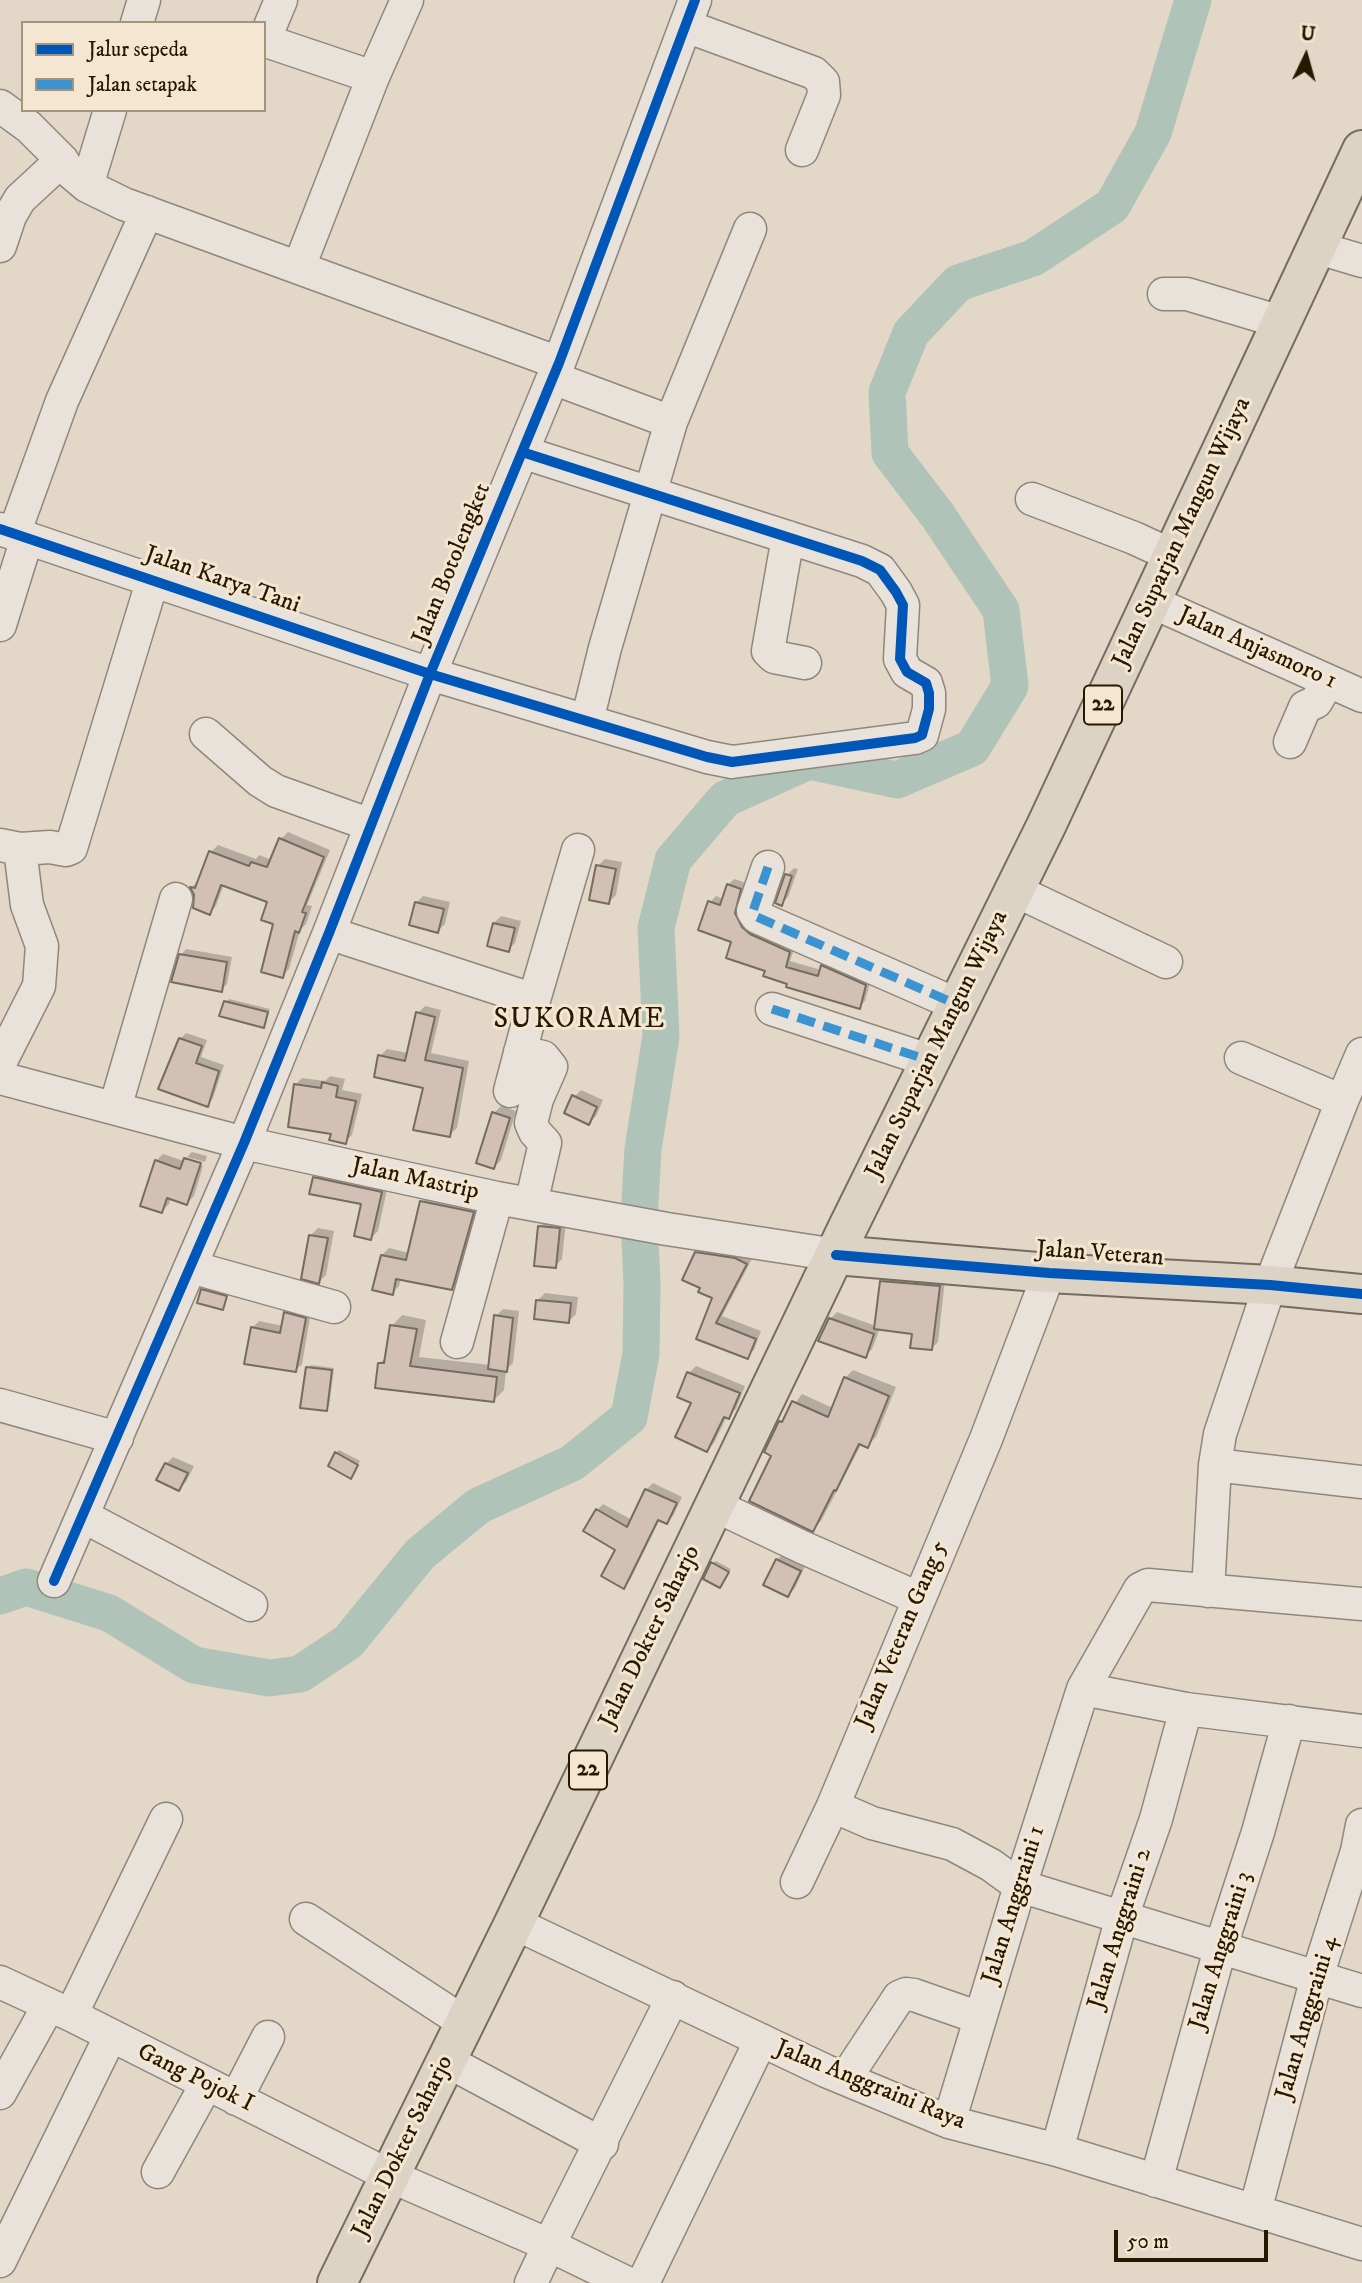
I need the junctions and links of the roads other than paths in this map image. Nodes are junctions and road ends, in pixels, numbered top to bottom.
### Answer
1 (144, 0) edge
2 (281, 0) edge
3 (407, 0) edge
4 (690, 13) edge
5 (138, 21) edge
6 (373, 77) junction
7 (0, 106) edge
8 (109, 112) edge
9 (802, 150) dead end
10 (1362, 150) edge
11 (62, 160) junction
12 (87, 186) junction
13 (147, 212) junction
14 (750, 229) dead end
15 (0, 246) edge
16 (1315, 247) junction
17 (1362, 261) edge
18 (299, 267) junction
19 (1164, 294) dead end
20 (1281, 322) junction
21 (556, 370) junction
22 (671, 422) junction
23 (522, 452) junction
24 (649, 492) junction
25 (1032, 499) dead end
26 (14, 533) edge
27 (788, 537) junction
28 (1173, 556) junction
29 (153, 579) junction
30 (1152, 602) junction
31 (0, 625) edge
32 (805, 663) dead end
33 (430, 674) junction
34 (1328, 681) junction
35 (1362, 696) edge
36 (587, 721) junction
37 (206, 734) dead end
38 (1290, 742) dead end
39 (372, 825) junction
40 (10, 847) edge
41 (578, 850) dead end
42 (768, 867) dead end
43 (1014, 890) junction
44 (176, 899) dead end
45 (329, 933) junction
46 (1166, 962) dead end
47 (534, 1000) junction
48 (958, 1005) junction
49 (772, 1009) dead end
50 (520, 1052) junction
51 (1362, 1054) edge
52 (1241, 1058) dead end
53 (931, 1061) junction
54 (0, 1063) edge
55 (0, 1078) edge
56 (510, 1091) dead end
57 (1342, 1101) junction
58 (115, 1108) junction
59 (244, 1143) junction
60 (496, 1198) junction
61 (531, 1204) junction
62 (836, 1255) junction
63 (191, 1267) junction
64 (1049, 1273) junction
65 (1270, 1285) junction
66 (1359, 1286) edge
67 (334, 1307) dead end
68 (457, 1342) dead end
69 (0, 1405) edge
70 (117, 1438) junction
71 (1215, 1465) junction
72 (1362, 1482) edge
73 (714, 1505) junction
74 (83, 1516) junction
75 (54, 1581) dead end
76 (1208, 1591) junction
77 (918, 1598) junction
78 (1362, 1604) edge
79 (251, 1605) dead end
80 (1083, 1689) junction
81 (1186, 1709) junction
82 (1289, 1721) junction
83 (1362, 1731) edge
84 (833, 1806) junction
85 (166, 1819) dead end
86 (1362, 1825) edge
87 (796, 1882) dead end
88 (1020, 1886) junction
89 (1122, 1917) junction
90 (306, 1919) dead end
91 (514, 1923) junction
92 (1220, 1949) junction
93 (1317, 1977) junction
94 (0, 1982) edge
95 (1362, 1991) edge
96 (673, 1997) junction
97 (60, 2010) junction
98 (980, 2018) junction
99 (465, 2023) junction
100 (110, 2036) junction
101 (268, 2037) dead end
102 (761, 2040) junction
103 (447, 2061) junction
104 (845, 2079) junction
105 (206, 2085) junction
106 (0, 2093) edge
107 (236, 2099) junction
108 (950, 2122) junction
109 (602, 2144) junction
110 (1057, 2150) junction
111 (158, 2172) dead end
112 (390, 2176) junction
113 (1156, 2181) junction
114 (1255, 2211) junction
115 (1359, 2233) edge
116 (549, 2245) junction
117 (0, 2261) edge
118 (337, 2283) edge
119 (531, 2283) edge
120 (627, 2283) edge
121 (643, 2283) edge

1 - 5 street
2 - 6 street
3 - 6 street
4 - 9 street
4 - 21 street, Jalan Botolengket
6 - 18 street
7 - 11 street
8 - 12 street
10 - 16 main road, Jalan Suparjan Mangun Wijaya / 22
11 - 12 street
11 - 15 street
12 - 13 street
13 - 18 street
13 - 26 street
14 - 22 street
16 - 17 street
16 - 20 main road, Jalan Suparjan Mangun Wijaya / 22
18 - 21 street
19 - 20 street
20 - 28 main road, Jalan Suparjan Mangun Wijaya / 22
21 - 22 street
21 - 23 street, Jalan Botolengket
22 - 24 street
23 - 24 street
23 - 33 street, Jalan Botolengket
24 - 27 street
24 - 36 street
25 - 28 street
26 - 29 street, Jalan Karya Tani
26 - 31 street
27 - 32 street
27 - 36 street, Jalan Karya Tani
28 - 30 main road, Jalan Suparjan Mangun Wijaya / 22
29 - 33 street, Jalan Karya Tani
29 - 40 street
30 - 34 street, Jalan Anjasmoro 1
30 - 43 main road, Jalan Suparjan Mangun Wijaya / 22
33 - 36 street, Jalan Karya Tani
33 - 39 street, Jalan Botolengket
34 - 35 street, Jalan Anjasmoro 1
34 - 38 street
37 - 39 street
39 - 45 street, Jalan Botolengket
40 - 54 street
41 - 47 street
42 - 48 street
43 - 46 street
43 - 48 main road, Jalan Suparjan Mangun Wijaya / 22
44 - 58 street
45 - 47 street
45 - 59 street, Jalan Botolengket
47 - 50 street
48 - 53 main road, Jalan Suparjan Mangun Wijaya / 22
49 - 53 street
50 - 56 street
50 - 61 street
51 - 57 street
52 - 57 street
53 - 62 main road, Jalan Suparjan Mangun Wijaya / 22
55 - 58 street, Jalan Mastrip
57 - 65 street
58 - 59 street, Jalan Mastrip
59 - 60 street, Jalan Mastrip
59 - 63 street, Jalan Botolengket
60 - 61 street, Jalan Mastrip
60 - 68 street
61 - 62 street, Jalan Mastrip
62 - 64 main road, Jalan Veteran
62 - 73 main road, Jalan Dokter Saharjo / 22
63 - 67 street
63 - 70 street, Jalan Botolengket
64 - 65 main road, Jalan Veteran
64 - 77 street, Jalan Veteran Gang 5
65 - 66 main road, Jalan Veteran
65 - 71 street
69 - 70 street
70 - 74 street, Jalan Botolengket
71 - 72 street
71 - 76 street
73 - 77 street
73 - 91 main road, Jalan Dokter Saharjo / 22
74 - 75 street, Jalan Botolengket
74 - 79 street
76 - 78 street
76 - 80 street, Jalan Anggraini 1
77 - 84 street, Jalan Veteran Gang 5
80 - 81 street
80 - 88 street, Jalan Anggraini 1
81 - 82 street
81 - 89 street, Jalan Anggraini 2
82 - 83 street
82 - 92 street, Jalan Anggraini 3
84 - 87 street, Jalan Veteran Gang 5
84 - 88 street
85 - 97 street
86 - 93 street, Jalan Anggraini 4
88 - 89 street
88 - 98 street, Jalan Anggraini 1
89 - 92 street
89 - 110 street, Jalan Anggraini 2
90 - 99 street
91 - 96 street, Jalan Anggraini Raya
91 - 99 main road, Jalan Dokter Saharjo / 22
92 - 93 street
92 - 113 street, Jalan Anggraini 3
93 - 95 street
93 - 114 street, Jalan Anggraini 4
94 - 97 street, Gang Pojok I
96 - 102 street, Jalan Anggraini Raya
96 - 109 street
97 - 100 street, Gang Pojok I
97 - 106 street
98 - 104 street
98 - 108 street, Jalan Anggraini 1
99 - 103 main road, Jalan Dokter Saharjo / 22
100 - 105 street, Gang Pojok I
100 - 117 street
101 - 107 street
102 - 104 street, Jalan Anggraini Raya
102 - 121 street
103 - 109 street
103 - 112 main road, Jalan Dokter Saharjo / 22
104 - 108 street, Jalan Anggraini Raya
105 - 107 street, Gang Pojok I
105 - 111 street
107 - 112 street, Gang Pojok I
108 - 110 street, Jalan Anggraini Raya
109 - 116 street
110 - 113 street, Jalan Anggraini Raya
112 - 116 street, Gang Pojok I
112 - 118 main road, Jalan Dokter Saharjo / 22
113 - 114 street, Jalan Anggraini Raya
114 - 115 street, Jalan Anggraini Raya
116 - 119 street
116 - 120 street, Gang Pojok I

